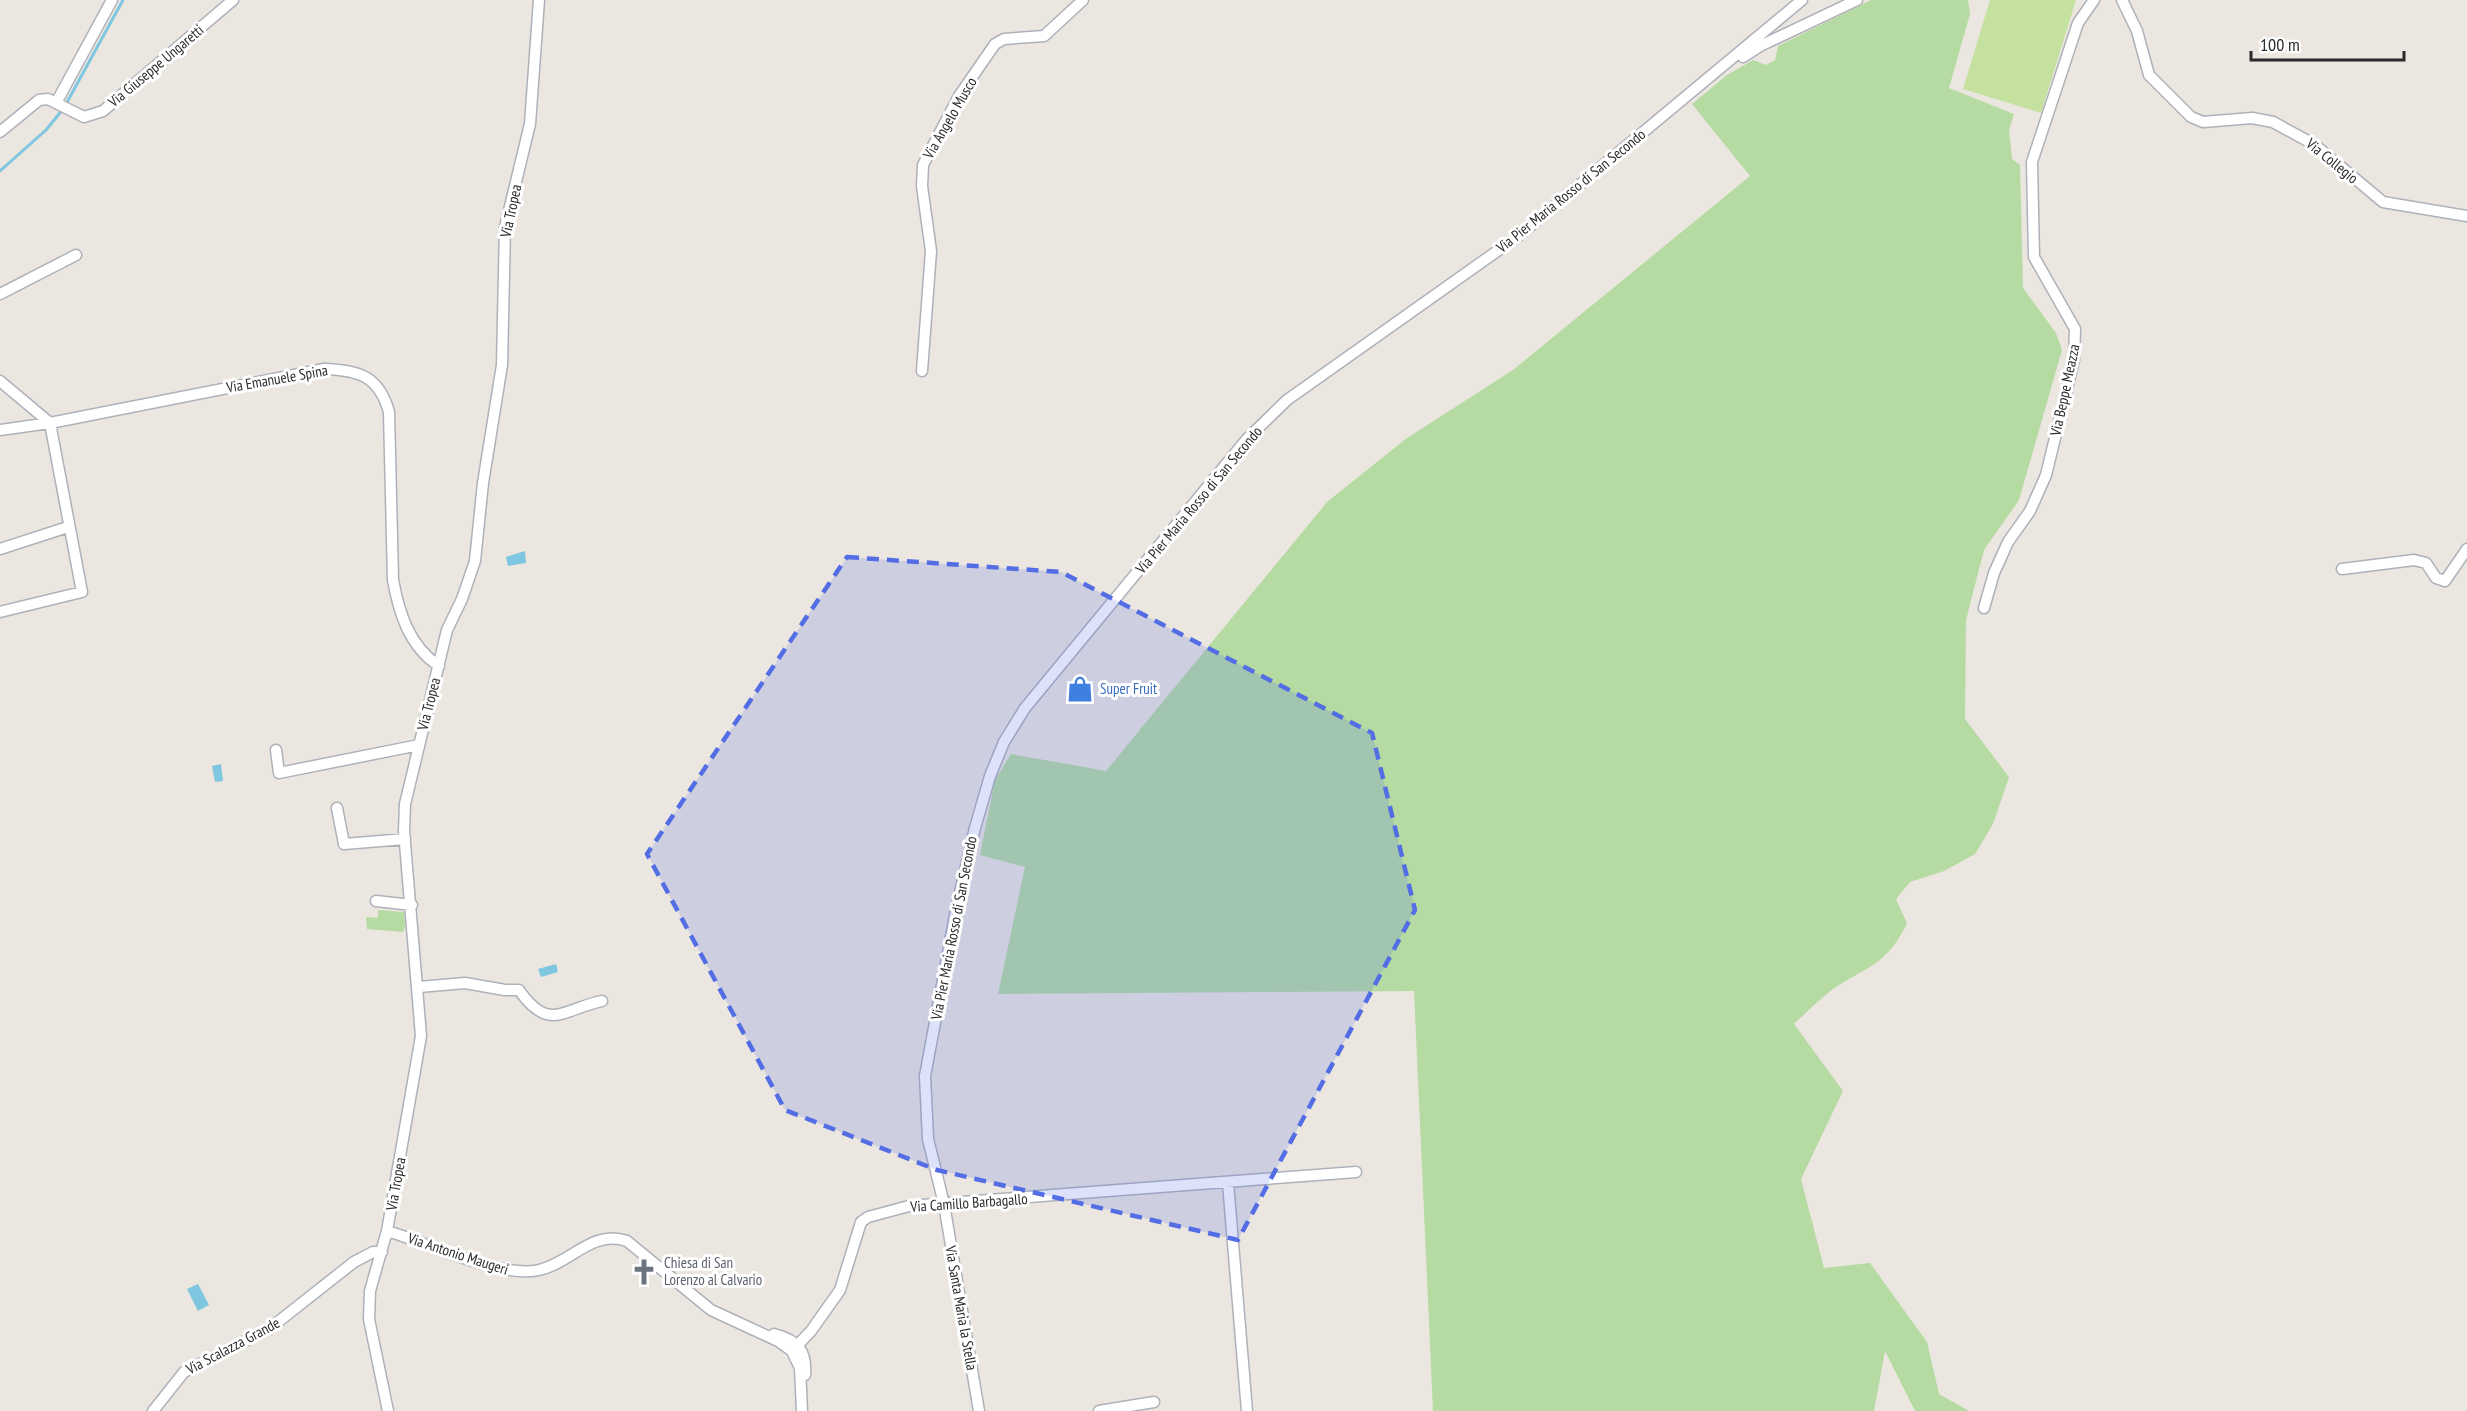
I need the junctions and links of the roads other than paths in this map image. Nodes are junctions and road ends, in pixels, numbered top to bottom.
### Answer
1 (112, 0) edge
2 (233, 0) edge
3 (539, 0) edge
4 (1083, 0) edge
5 (1802, 0) edge
6 (2094, 0) edge
7 (2122, 0) edge
8 (1853, 1) edge
9 (1700, 85) junction
10 (58, 104) junction
11 (0, 132) edge
12 (2467, 216) edge
13 (76, 255) dead end
14 (0, 294) edge
15 (922, 371) dead end
16 (0, 381) edge
17 (50, 423) junction
18 (0, 430) edge
19 (68, 527) junction
20 (0, 549) edge
21 (2467, 549) edge
22 (2342, 569) dead end
23 (1984, 608) dead end
24 (0, 612) edge
25 (439, 666) junction
26 (419, 746) junction
27 (276, 750) dead end
28 (337, 808) dead end
29 (405, 839) junction
30 (376, 901) dead end
31 (412, 905) junction
32 (419, 987) junction
33 (602, 1001) dead end
34 (1356, 1172) dead end
35 (1228, 1183) junction
36 (944, 1204) junction
37 (387, 1231) junction
38 (382, 1251) junction
39 (796, 1348) junction
40 (1154, 1402) dead end
41 (153, 1411) edge
42 (388, 1411) edge
43 (802, 1411) edge
44 (979, 1411) edge
45 (1100, 1411) edge
46 (1247, 1411) edge

1 - 10 street
2 - 10 street, Via Giuseppe Ungaretti
3 - 25 street, Via Tropea
4 - 15 street, Via Angelo Musco
5 - 9 street, Via Pier Maria Rosso di San Secondo
6 - 23 street, Via Beppe Meazza
7 - 12 street, Via Collegio
8 - 9 street
9 - 36 street, Via Pier Maria Rosso di San Secondo
10 - 11 street
13 - 14 street
16 - 17 street
17 - 18 street, Via Emanuele Spina
17 - 19 street
17 - 25 street, Via Emanuele Spina
19 - 20 street
19 - 24 street
21 - 22 street
25 - 26 street, Via Tropea
26 - 27 street
26 - 29 street, Via Tropea
28 - 29 street
29 - 31 street, Via Tropea
30 - 31 street
31 - 32 street, Via Tropea
32 - 33 street
32 - 37 street, Via Tropea
34 - 35 street, Via Camillo Barbagallo
35 - 36 street, Via Camillo Barbagallo
35 - 46 street
36 - 39 street, Via Camillo Barbagallo
36 - 44 street, Via Santa Maria la Stella
37 - 38 street, Via Tropea
37 - 39 street, Via Antonio Maugeri
38 - 41 street, Via Scalazza Grande
38 - 42 street, Via Tropea
39 - 43 street
40 - 45 street

